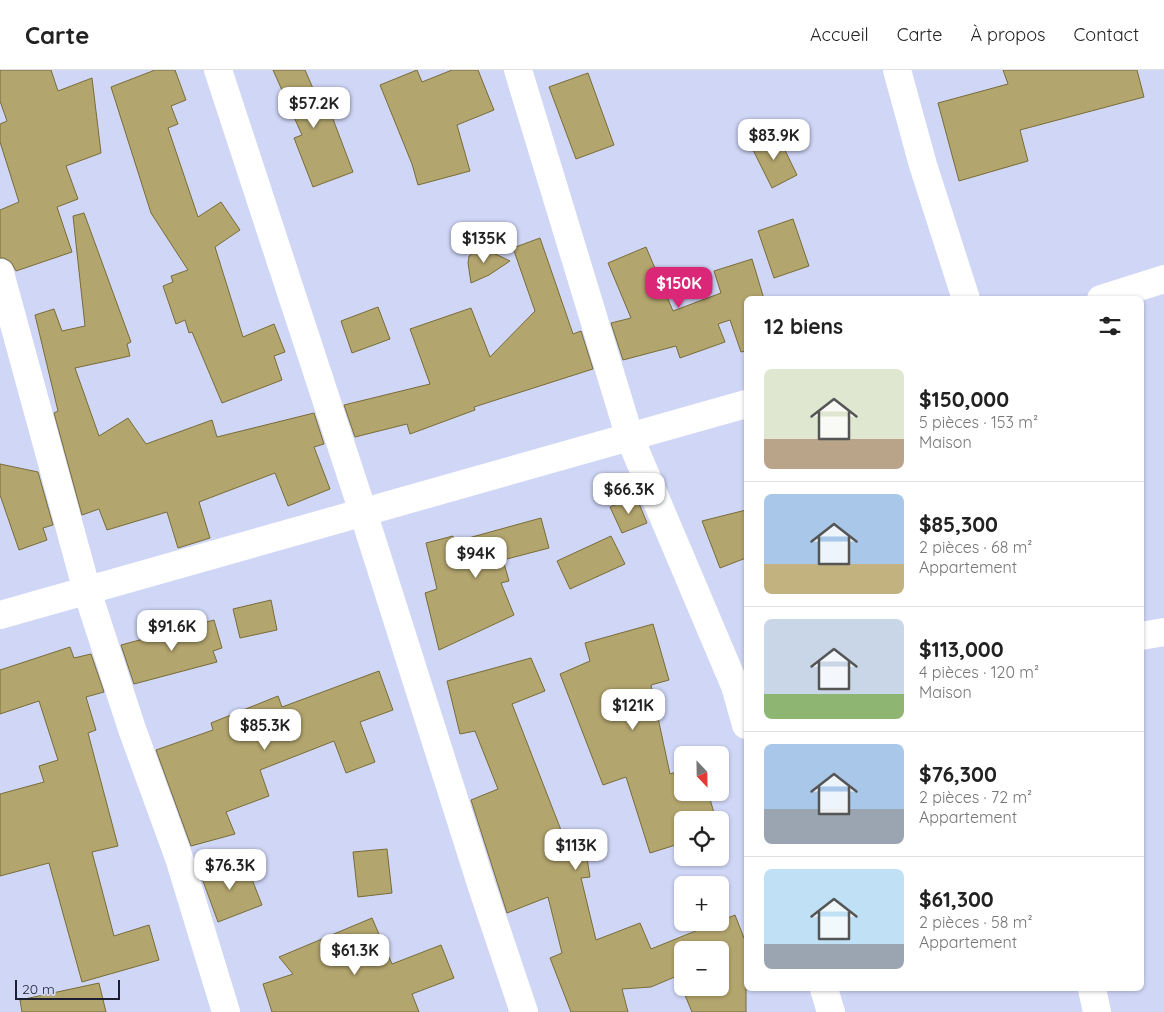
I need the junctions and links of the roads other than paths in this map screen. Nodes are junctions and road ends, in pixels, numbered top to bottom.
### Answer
1 (218, 70) edge
2 (518, 70) edge
3 (897, 70) edge
4 (0, 273) edge
5 (1164, 279) edge
6 (965, 296) edge
7 (1110, 296) edge
8 (744, 405) edge
9 (630, 438) junction
10 (363, 512) junction
11 (87, 591) junction
12 (0, 615) edge
13 (1164, 632) edge
14 (1144, 635) edge
15 (741, 685) edge
16 (744, 708) edge
17 (825, 991) edge
18 (1092, 991) edge
19 (226, 1012) edge
20 (524, 1012) edge
21 (831, 1012) edge
22 (1097, 1012) edge

1 - 10 street
2 - 9 street
3 - 6 street
4 - 11 street
5 - 7 street
8 - 9 street
9 - 10 street
9 - 15 street
10 - 11 street
10 - 20 street
11 - 12 street
11 - 19 street
13 - 14 street
15 - 16 street
17 - 21 street
18 - 22 street

